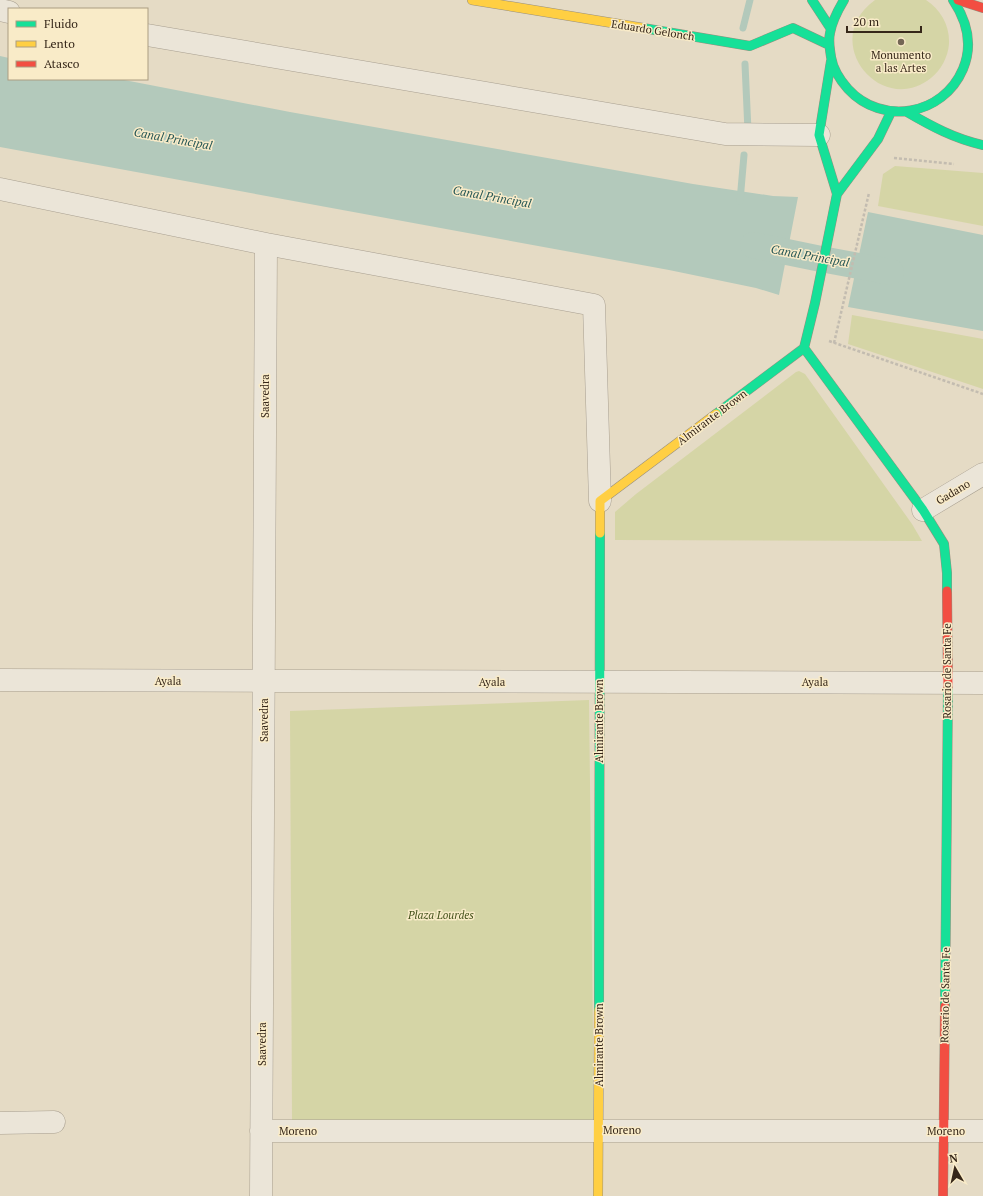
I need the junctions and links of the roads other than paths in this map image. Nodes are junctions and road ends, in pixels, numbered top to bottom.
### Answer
1 (472, 0) edge
2 (812, 0) edge
3 (844, 0) edge
4 (953, 0) edge
5 (958, 0) edge
6 (983, 8) edge
7 (831, 29) junction
8 (148, 35) edge
9 (829, 45) junction
10 (832, 61) junction
11 (891, 112) junction
12 (907, 112) junction
13 (819, 135) junction
14 (983, 145) edge
15 (0, 189) edge
16 (837, 194) junction
17 (266, 244) junction
18 (804, 348) junction
19 (983, 474) edge
20 (600, 501) junction
21 (923, 510) junction
22 (0, 680) edge
23 (264, 681) junction
24 (599, 682) junction
25 (948, 682) junction
26 (983, 683) edge
27 (0, 1122) edge
28 (54, 1122) dead end
29 (599, 1130) junction
30 (261, 1131) junction
31 (943, 1131) junction
32 (983, 1131) edge
33 (261, 1196) edge
34 (598, 1196) edge
35 (943, 1196) edge

1 - 9 street, Eduardo Gelonch
2 - 7 street
3 - 7 street
4 - 12 street
5 - 6 street
7 - 9 street
8 - 13 street
9 - 10 street
10 - 11 street
10 - 13 street
11 - 12 street
11 - 16 street
12 - 14 street
13 - 16 street
15 - 17 street
16 - 18 street
17 - 20 street
17 - 23 street, Saavedra
18 - 20 street, Almirante Brown
18 - 21 street, Rosario de Santa Fe
19 - 21 street, Gadano
20 - 24 street, Almirante Brown
21 - 25 street, Rosario de Santa Fe
22 - 23 street, Ayala
23 - 24 street, Ayala
23 - 30 street, Saavedra
24 - 25 street, Ayala
24 - 29 street, Almirante Brown
25 - 26 street, Ayala
25 - 31 street, Rosario de Santa Fe
27 - 28 street
29 - 30 street, Moreno
29 - 31 street, Moreno
29 - 34 street, Almirante Brown
30 - 33 street, Saavedra
31 - 32 street, Moreno
31 - 35 street, Rosario de Santa Fe

